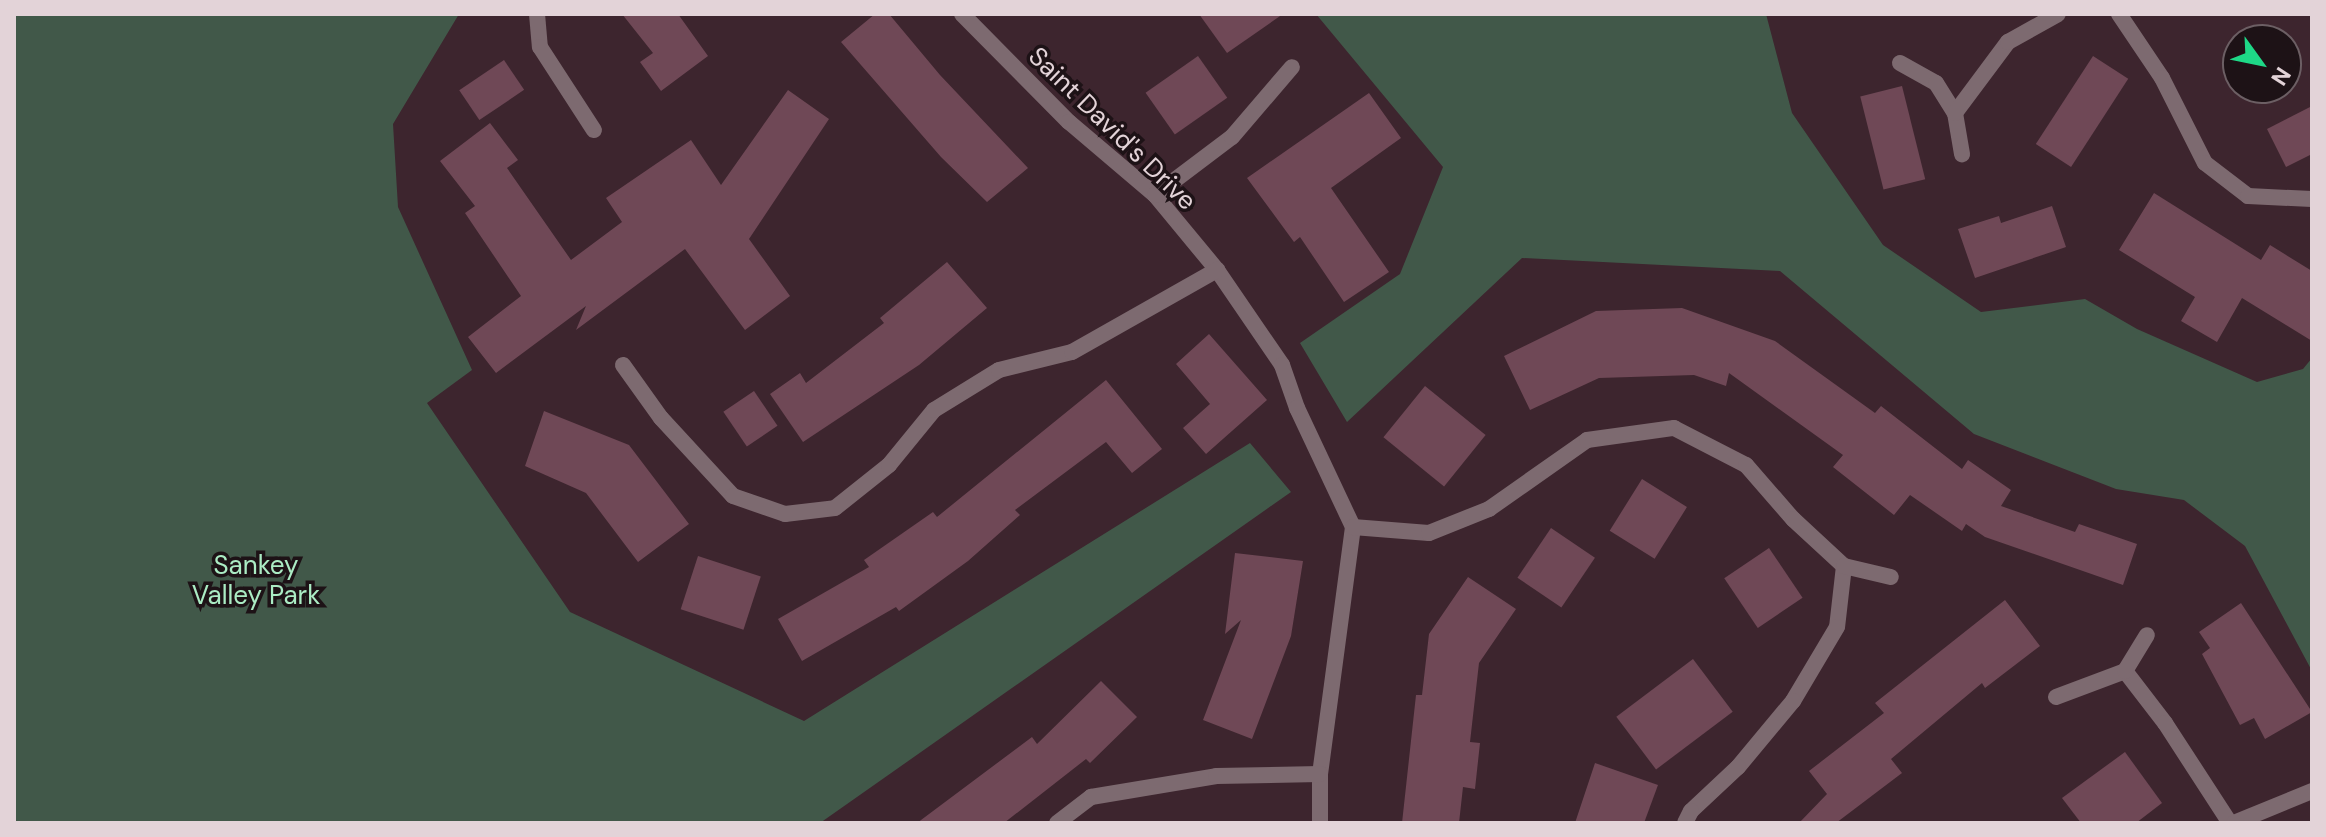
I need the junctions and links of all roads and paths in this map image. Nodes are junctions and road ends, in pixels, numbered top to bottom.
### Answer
1 (537, 14) edge
2 (962, 14) edge
3 (2058, 14) edge
4 (2119, 14) edge
5 (1900, 63) dead end
6 (1292, 67) dead end
7 (1955, 113) junction
8 (594, 130) dead end
9 (1962, 154) dead end
10 (1155, 195) junction
11 (2312, 199) edge
12 (1217, 270) junction
13 (623, 365) dead end
14 (1353, 527) junction
15 (1844, 566) junction
16 (1891, 577) dead end
17 (2147, 635) dead end
18 (2125, 671) junction
19 (2056, 697) dead end
20 (1320, 774) junction
21 (2312, 791) edge
22 (1057, 823) edge
23 (1320, 823) edge
24 (1685, 823) edge
25 (2232, 823) edge

1 - 8 street
2 - 10 street, Saint David's Drive
3 - 7 street
4 - 11 street
5 - 7 street
6 - 10 street
7 - 9 street
10 - 12 street, Saint David's Drive
12 - 13 street
12 - 14 street, Saint David's Drive
14 - 15 street
14 - 20 street
15 - 16 street
15 - 24 street
17 - 18 street
18 - 19 street
18 - 25 street
20 - 22 street
20 - 23 street
21 - 25 street

